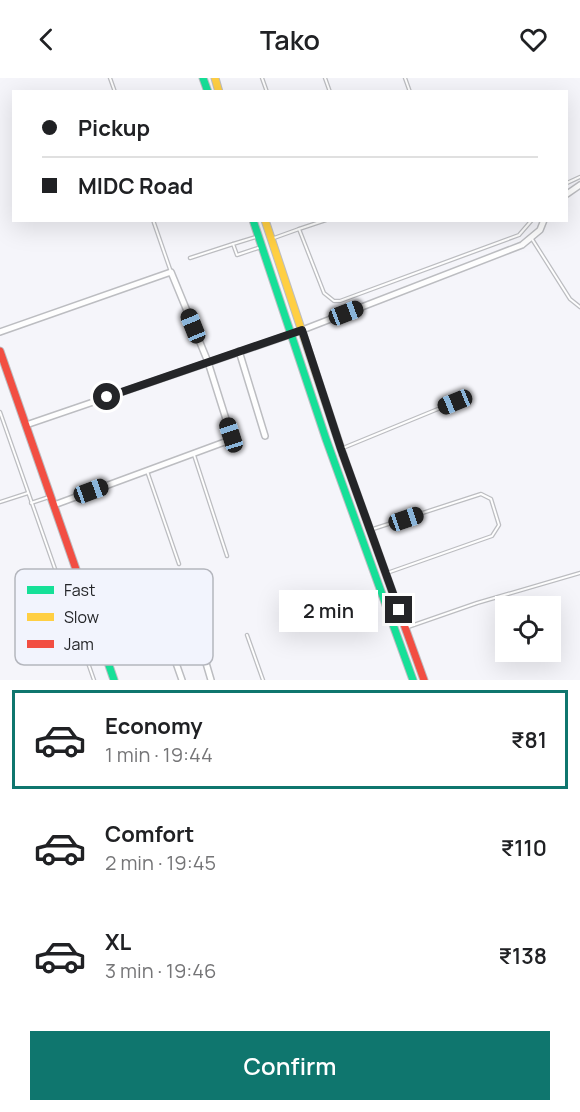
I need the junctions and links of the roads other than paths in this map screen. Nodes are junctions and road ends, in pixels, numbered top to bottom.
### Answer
1 (154, 222) edge
2 (254, 222) edge
3 (266, 222) edge
4 (320, 222) edge
5 (530, 222) edge
6 (543, 222) edge
7 (299, 229) junction
8 (258, 236) junction
9 (531, 238) junction
10 (272, 239) junction
11 (233, 244) junction
12 (262, 247) junction
13 (190, 258) dead end
14 (171, 272) junction
15 (580, 307) edge
16 (302, 330) junction
17 (0, 332) edge
18 (291, 334) junction
19 (0, 351) edge
20 (239, 351) junction
21 (208, 362) junction
22 (455, 402) dead end
23 (0, 412) edge
24 (26, 425) junction
25 (265, 436) dead end
26 (341, 449) junction
27 (194, 455) junction
28 (147, 471) junction
29 (28, 493) junction
30 (51, 497) junction
31 (0, 502) edge
32 (31, 503) junction
33 (54, 505) junction
34 (370, 530) junction
35 (227, 556) dead end
36 (179, 564) dead end
37 (54, 569) edge
38 (76, 569) edge
39 (580, 573) edge
40 (386, 574) junction
41 (405, 628) junction
42 (247, 635) dead end
43 (89, 665) edge
44 (109, 665) edge
45 (177, 665) edge
46 (207, 665) edge
47 (94, 680) edge
48 (114, 680) edge
49 (182, 680) edge
50 (212, 680) edge
51 (263, 680) edge
52 (412, 680) edge
53 (424, 680) edge

1 - 14 lane
2 - 8 main road
3 - 10 main road
4 - 7 lane
5 - 7 lane
6 - 9 street
7 - 10 lane
8 - 11 lane
8 - 12 main road
9 - 15 lane
9 - 16 street
10 - 16 main road
11 - 12 lane
11 - 13 lane
12 - 18 main road
14 - 17 street
14 - 21 street
16 - 18 street
16 - 26 main road
18 - 20 street
18 - 52 main road
19 - 24 main road
20 - 21 street
20 - 25 street
21 - 24 street
21 - 27 street
22 - 26 lane
23 - 29 lane
24 - 30 main road
26 - 34 main road
27 - 28 street
27 - 35 lane
28 - 33 street
28 - 36 lane
29 - 31 lane
29 - 32 lane
30 - 32 lane
30 - 33 main road
32 - 37 lane
33 - 38 main road
34 - 40 main road
34 - 40 lane
39 - 41 lane
40 - 41 main road
41 - 53 main road
42 - 51 lane
43 - 47 lane
44 - 48 main road
45 - 49 street
46 - 50 street

